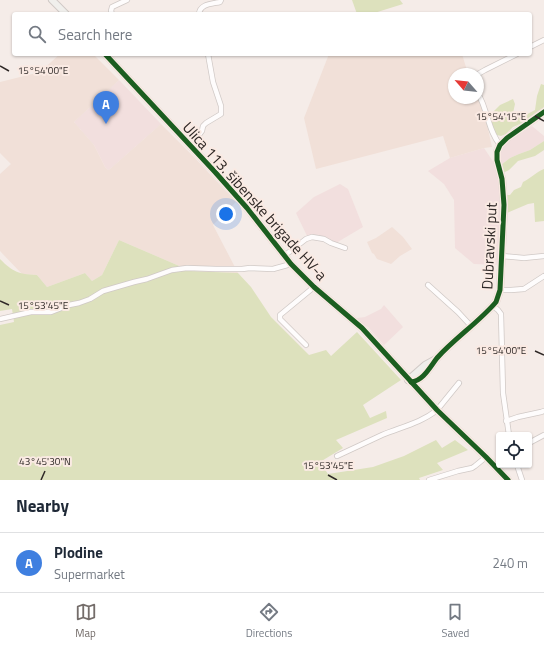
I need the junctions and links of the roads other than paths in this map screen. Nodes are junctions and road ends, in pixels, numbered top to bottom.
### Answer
1 (52, 0) edge
2 (127, 0) edge
3 (221, 0) edge
4 (64, 12) edge
5 (112, 12) edge
6 (200, 12) edge
7 (544, 40) edge
8 (532, 46) edge
9 (106, 56) edge
10 (208, 56) edge
11 (512, 56) edge
12 (484, 71) edge
13 (483, 104) edge
14 (544, 112) edge
15 (188, 142) junction
16 (500, 145) junction
17 (345, 248) dead end
18 (284, 256) junction
19 (502, 256) junction
20 (544, 256) edge
21 (291, 264) junction
22 (544, 276) edge
23 (428, 285) dead end
24 (314, 287) junction
25 (500, 290) junction
26 (493, 306) junction
27 (0, 319) edge
28 (471, 326) junction
29 (306, 345) dead end
30 (438, 358) junction
31 (422, 377) junction
32 (410, 381) junction
33 (459, 383) dead end
34 (425, 397) junction
35 (437, 410) junction
36 (544, 411) edge
37 (506, 421) junction
38 (508, 432) edge
39 (544, 435) edge
40 (532, 441) edge
41 (337, 456) dead end
42 (486, 457) junction
43 (517, 468) edge
44 (429, 480) edge
45 (508, 480) edge
46 (522, 480) edge

1 - 4 main road
2 - 5 street
3 - 6 street
7 - 8 street
9 - 15 main road, Ulica 113. šibenske brigade HV-a
10 - 15 street
11 - 12 street
13 - 16 street
14 - 16 main road
15 - 18 main road, Ulica 113. šibenske brigade HV-a
16 - 19 main road, Dubravski put
17 - 18 street
18 - 21 main road, Ulica 113. šibenske brigade HV-a
19 - 20 street
19 - 25 main road, Dubravski put
21 - 24 main road, Ulica 113. šibenske brigade HV-a
21 - 27 street
22 - 25 street
23 - 28 street
24 - 29 street, Ulica 113. šibenske brigade HV-a
24 - 32 main road, Ulica 113. šibenske brigade HV-a
25 - 26 main road, Dubravski put
26 - 28 main road, Dubravski put
26 - 37 street, Dubravski put
28 - 30 main road, Dubravski put
30 - 31 main road, Dubravski put
30 - 32 main road, Dubravski put
31 - 32 main road, Dubravski put
31 - 34 main road
32 - 34 main road, Ulica 113. šibenske brigade HV-a
33 - 35 street
34 - 35 main road, Ulica 113. šibenske brigade HV-a
35 - 41 street
35 - 42 main road, Ulica 113. šibenske brigade HV-a
36 - 37 street
37 - 38 street, Dubravski put
39 - 40 street
42 - 44 street
42 - 45 main road, Ulica 113. šibenske brigade HV-a
43 - 46 street

